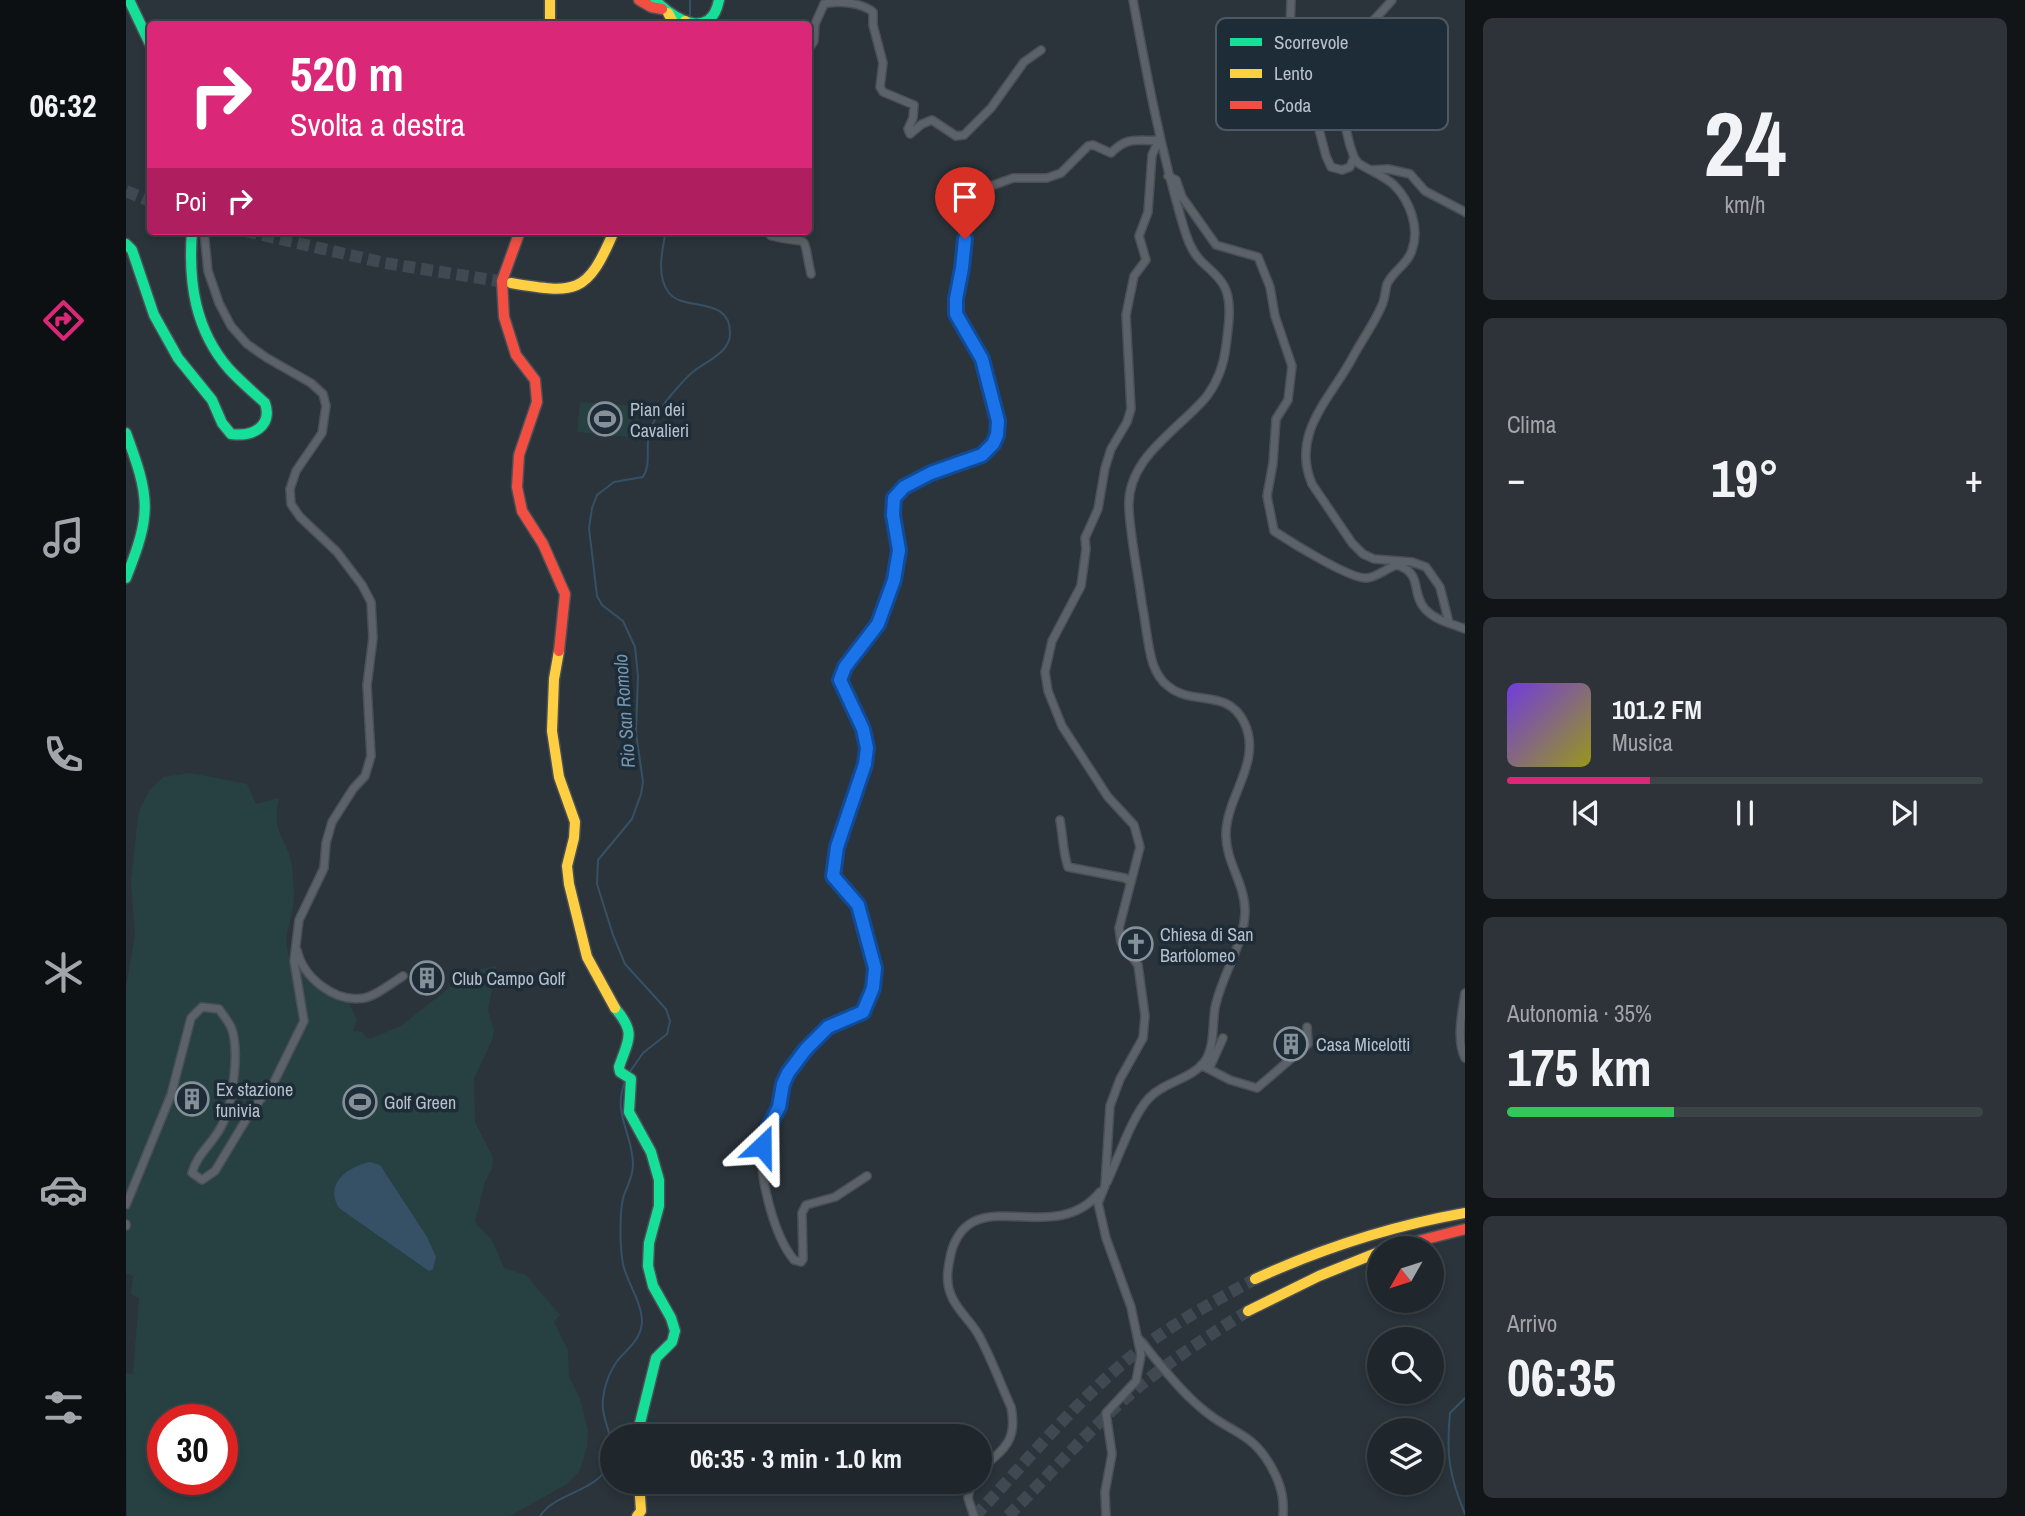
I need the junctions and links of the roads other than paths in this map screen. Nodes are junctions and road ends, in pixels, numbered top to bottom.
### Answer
1 (129, 0) edge
2 (550, 0) edge
3 (639, 0) edge
4 (719, 0) edge
5 (1133, 0) edge
6 (1291, 0) edge
7 (1392, 0) edge
8 (822, 2) edge
9 (658, 6) edge
10 (1291, 18) edge
11 (1377, 18) edge
12 (550, 21) edge
13 (684, 21) edge
14 (698, 21) edge
15 (147, 38) edge
16 (812, 44) edge
17 (1041, 50) dead end
18 (1318, 130) edge
19 (1347, 130) edge
20 (1159, 140) junction
21 (1354, 157) junction
22 (1370, 170) junction
23 (1168, 176) junction
24 (1465, 212) edge
25 (192, 235) edge
26 (204, 235) edge
27 (612, 235) edge
28 (770, 235) edge
29 (518, 236) edge
30 (126, 244) edge
31 (811, 274) dead end
32 (511, 283) tunnel mouth
33 (126, 433) edge
34 (1400, 564) junction
35 (126, 578) edge
36 (1449, 622) junction
37 (1465, 629) edge
38 (1060, 820) dead end
39 (1131, 882) junction
40 (296, 946) junction
41 (403, 976) dead end
42 (1465, 993) edge
43 (1307, 1027) dead end
44 (1223, 1038) dead end
45 (1465, 1058) edge
46 (1205, 1067) junction
47 (867, 1176) dead end
48 (1105, 1186) junction
49 (126, 1205) edge
50 (1465, 1213) edge
51 (1465, 1229) edge
52 (1438, 1236) edge
53 (1367, 1257) edge
54 (1255, 1279) tunnel mouth
55 (1248, 1311) tunnel mouth
56 (1138, 1338) junction
57 (640, 1424) edge
58 (992, 1460) edge
59 (639, 1494) edge
60 (969, 1494) edge
61 (637, 1516) edge
62 (974, 1516) edge
63 (1106, 1516) edge
64 (1283, 1516) edge

1 - 15 main road
2 - 12 main road
3 - 9 main road
4 - 14 main road
5 - 20 street
6 - 10 street
7 - 11 street
8 - 16 street
8 - 17 street
9 - 13 main road
18 - 21 street
19 - 21 street
20 - 23 street
20 - 39 street
20 - 47 street
21 - 22 street
22 - 24 street
22 - 34 street
23 - 34 street
23 - 46 street
25 - 30 main road
26 - 40 street
27 - 32 main road
28 - 31 street
29 - 57 main road
33 - 35 main road
34 - 36 street
34 - 36 street
36 - 37 street
38 - 39 street
39 - 48 street
40 - 41 street
40 - 49 street
42 - 45 street
43 - 46 street
44 - 46 street
46 - 48 street
48 - 56 street
48 - 58 street
50 - 54 main road
51 - 52 main road
53 - 55 main road
56 - 63 street
56 - 64 street
59 - 61 main road
60 - 62 street

